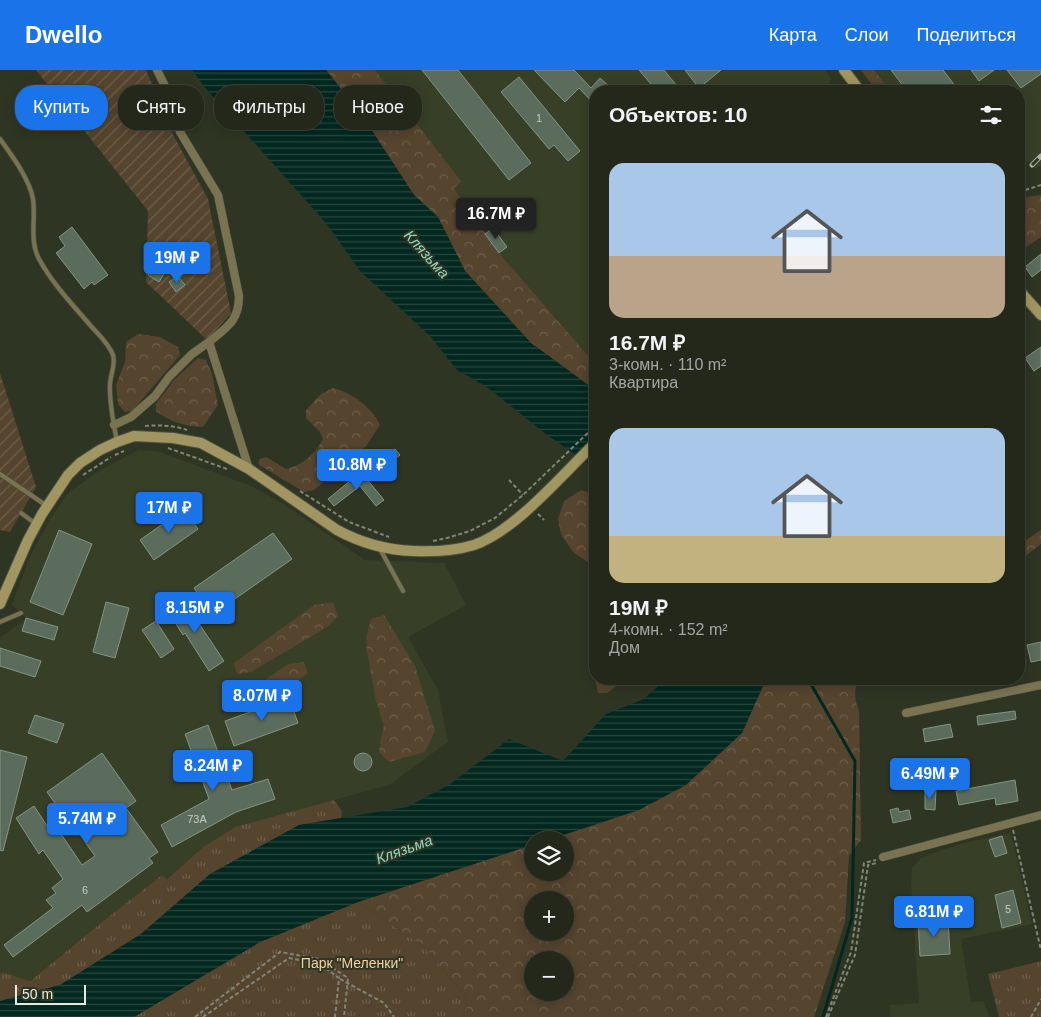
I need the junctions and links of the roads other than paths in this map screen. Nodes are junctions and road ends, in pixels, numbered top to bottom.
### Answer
1 (157, 70) edge
2 (844, 70) edge
3 (855, 85) edge
4 (0, 139) edge
5 (1025, 297) edge
6 (1041, 316) edge
7 (209, 342) junction
8 (114, 425) junction
9 (117, 442) junction
10 (589, 449) edge
11 (248, 469) junction
12 (0, 474) edge
13 (47, 506) junction
14 (21, 513) dead end
15 (36, 524) junction
16 (378, 546) junction
17 (403, 591) dead end
18 (0, 604) edge
19 (21, 613) dead end
20 (0, 622) edge
21 (1041, 685) edge
22 (906, 713) dead end
23 (1041, 815) edge
24 (883, 859) road end

1 - 7 street
2 - 3 main road
4 - 8 lane
5 - 6 main road
7 - 8 street
7 - 11 street
8 - 9 lane
9 - 11 main road
9 - 13 main road
10 - 16 main road
11 - 16 main road
12 - 13 lane
13 - 15 main road
14 - 15 lane
15 - 18 main road
16 - 17 lane
19 - 20 lane
21 - 22 street
23 - 24 street

